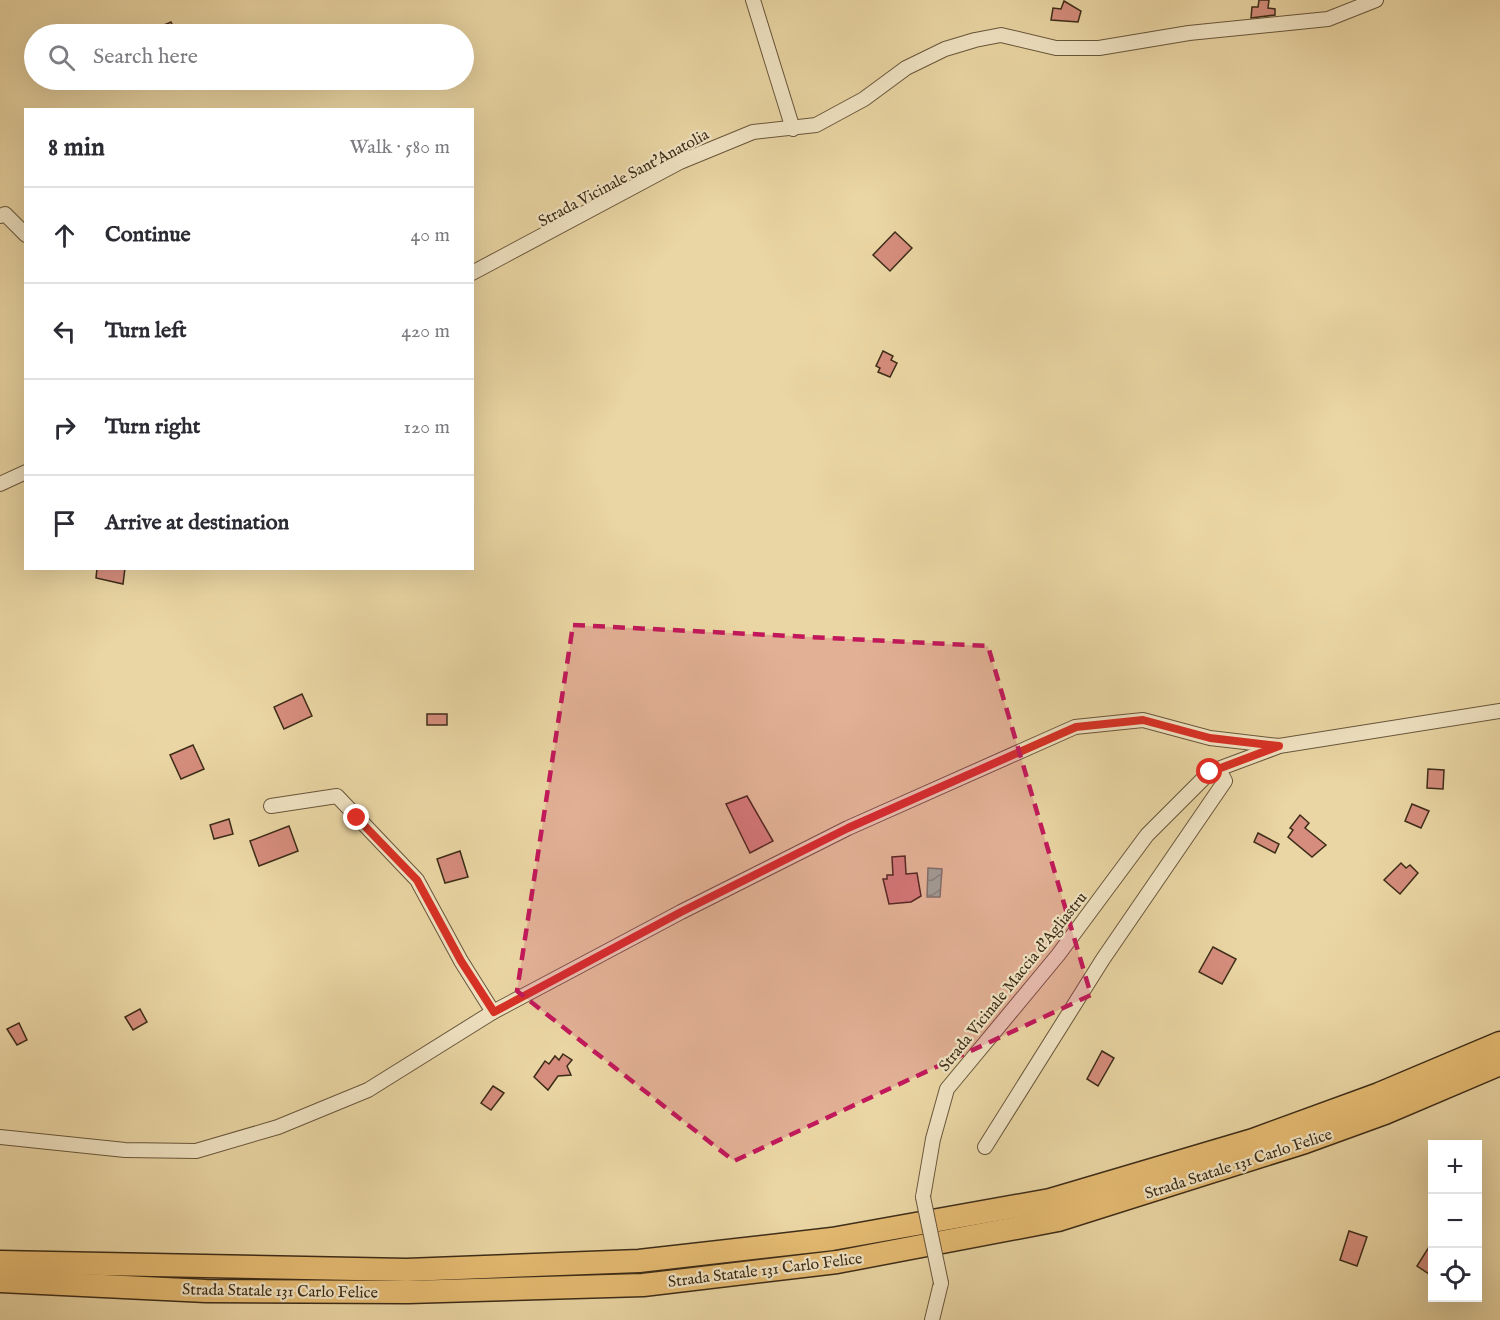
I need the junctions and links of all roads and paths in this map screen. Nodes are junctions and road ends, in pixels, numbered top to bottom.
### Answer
1 (753, 0) edge
2 (1377, 0) edge
3 (793, 129) junction
4 (0, 216) edge
5 (24, 233) edge
6 (474, 272) edge
7 (24, 473) edge
8 (0, 484) edge
9 (1500, 711) edge
10 (1279, 746) junction
11 (1219, 769) junction
12 (271, 806) dead end
13 (494, 1012) junction
14 (1500, 1043) edge
15 (1500, 1064) edge
16 (1302, 1133) junction
17 (0, 1137) edge
18 (985, 1148) dead end
19 (0, 1254) edge
20 (0, 1281) edge
21 (932, 1320) edge

1 - 3 street
2 - 3 street, Strada Vicinale Sant'Anatolia
3 - 6 street, Strada Vicinale Sant'Anatolia
4 - 5 street
7 - 8 street
9 - 10 street
10 - 11 street, Strada Vicinale Maccia d'Agliastru
10 - 13 street
11 - 18 street
11 - 21 street, Strada Vicinale Maccia d'Agliastru, bridge
12 - 13 street
13 - 17 street
14 - 16 highway, Strada Statale 131 Carlo Felice
15 - 16 highway, Strada Statale 131 Carlo Felice
16 - 19 highway, Strada Statale 131 Carlo Felice
16 - 20 highway, Strada Statale 131 Carlo Felice

